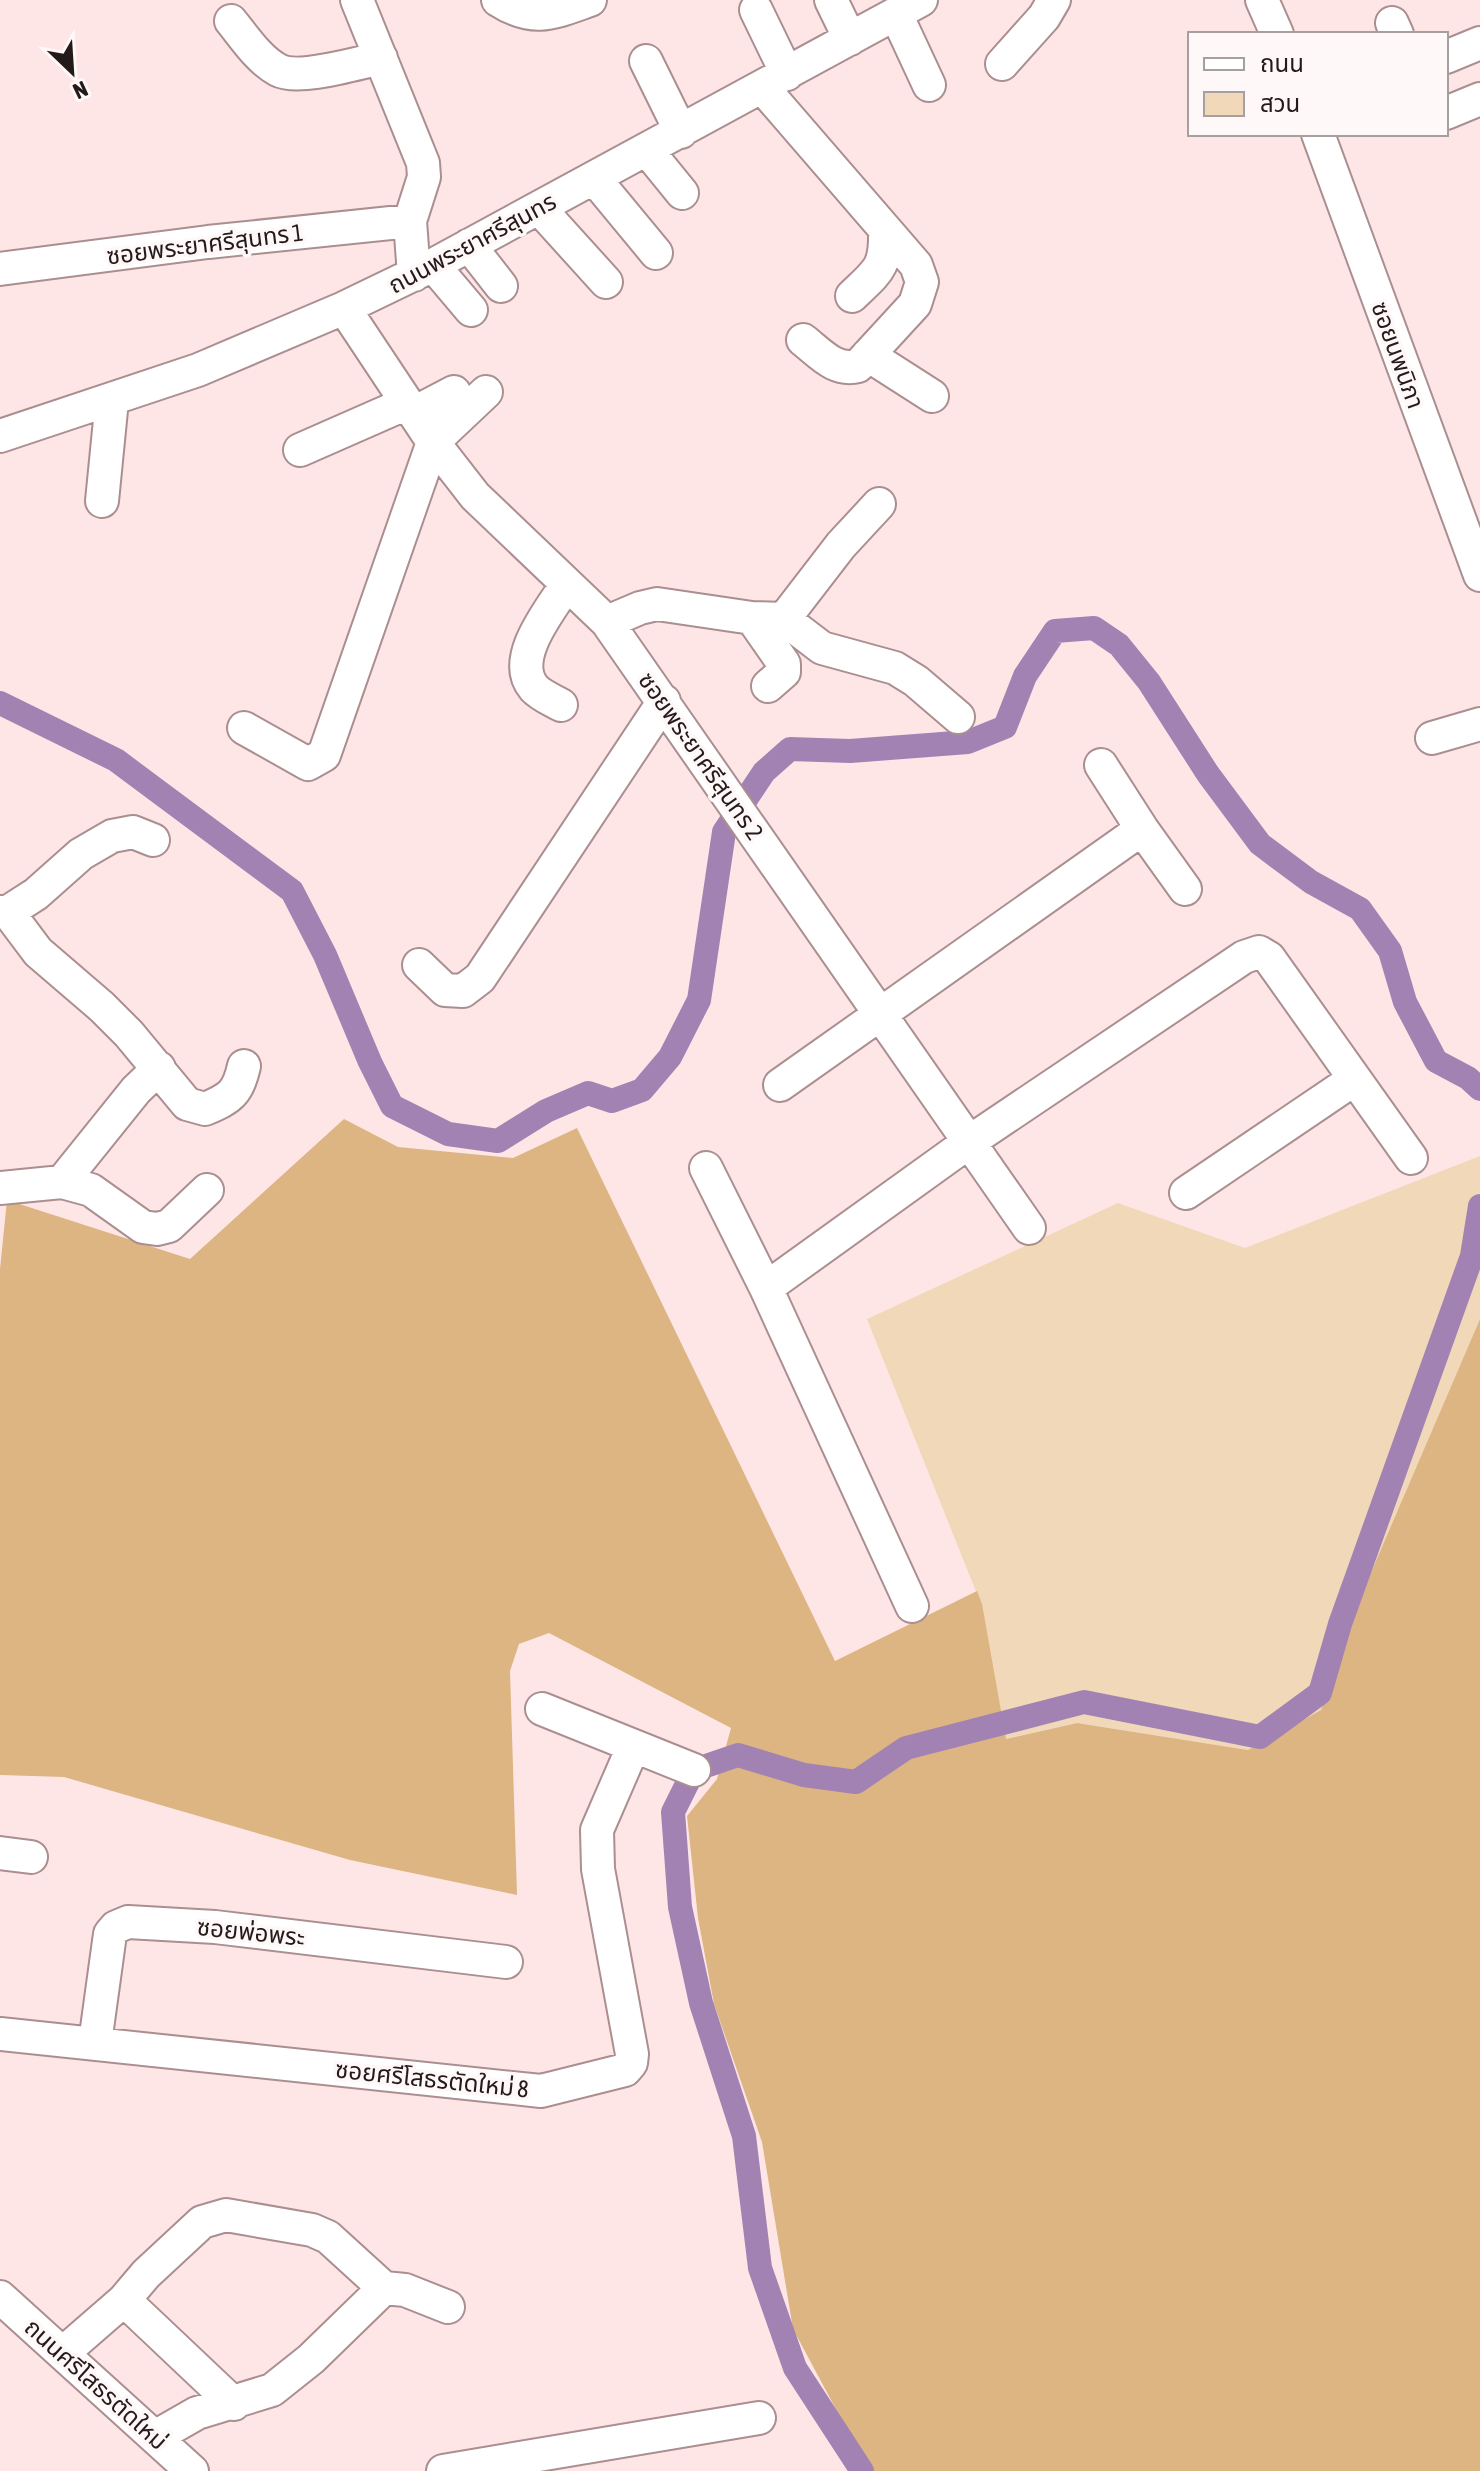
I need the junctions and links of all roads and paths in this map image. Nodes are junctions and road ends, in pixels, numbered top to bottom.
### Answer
1 (357, 0) edge
2 (498, 0) edge
3 (590, 0) edge
4 (831, 0) edge
5 (1054, 0) edge
6 (1262, 0) edge
7 (908, 7) edge
8 (756, 10) dead end
9 (231, 21) dead end
10 (1276, 32) edge
11 (850, 39) junction
12 (1480, 43) edge
13 (1448, 56) edge
14 (381, 58) junction
15 (646, 61) dead end
16 (1002, 64) dead end
17 (775, 81) junction
18 (929, 85) dead end
19 (1480, 99) edge
20 (1448, 112) edge
21 (681, 132) junction
22 (1319, 136) edge
23 (647, 150) junction
24 (594, 178) junction
25 (682, 193) dead end
26 (539, 208) junction
27 (410, 221) junction
28 (885, 229) junction
29 (469, 245) junction
30 (656, 253) dead end
31 (0, 269) edge
32 (424, 270) junction
33 (606, 282) dead end
34 (501, 286) dead end
35 (852, 296) dead end
36 (344, 308) junction
37 (471, 310) dead end
38 (803, 340) dead end
39 (868, 355) junction
40 (454, 392) dead end
41 (486, 392) dead end
42 (932, 396) dead end
43 (112, 400) junction
44 (410, 408) junction
45 (0, 436) edge
46 (433, 442) junction
47 (300, 450) dead end
48 (102, 501) dead end
49 (879, 504) dead end
50 (1480, 575) edge
51 (567, 584) junction
52 (752, 618) junction
53 (784, 619) junction
54 (607, 622) junction
55 (768, 686) dead end
56 (664, 701) junction
57 (561, 705) dead end
58 (958, 717) dead end
59 (1480, 724) edge
60 (244, 728) dead end
61 (1432, 738) dead end
62 (1101, 765) dead end
63 (1142, 829) junction
64 (153, 840) dead end
65 (1185, 889) dead end
66 (4, 912) edge
67 (419, 965) dead end
68 (880, 1015) junction
69 (244, 1066) dead end
70 (159, 1068) junction
71 (1353, 1080) junction
72 (780, 1085) dead end
73 (969, 1142) junction
74 (1411, 1158) dead end
75 (706, 1168) dead end
76 (62, 1182) junction
77 (0, 1188) edge
78 (207, 1190) dead end
79 (1186, 1193) dead end
80 (1029, 1228) dead end
81 (766, 1288) junction
82 (912, 1606) dead end
83 (542, 1709) dead end
84 (633, 1747) junction
85 (694, 1770) dead end
86 (506, 1962) dead end
87 (0, 2034) edge
88 (95, 2043) junction
89 (384, 2288) junction
90 (0, 2297) edge
91 (124, 2300) junction
92 (448, 2307) dead end
93 (63, 2353) junction
94 (234, 2404) junction
95 (759, 2418) dead end
96 (155, 2437) junction
97 (192, 2471) edge
98 (443, 2471) edge

1 - 14 street
2 - 3 street
4 - 11 street
5 - 16 street
6 - 10 street
7 - 11 street, ถนนพระยาศรีสุนทร
7 - 18 street
8 - 17 street
9 - 14 street
11 - 17 street, ถนนพระยาศรีสุนทร
12 - 13 street
14 - 27 street
15 - 21 street
17 - 21 street, ถนนพระยาศรีสุนทร
17 - 28 street
19 - 20 street
21 - 23 street, ถนนพระยาศรีสุนทร
22 - 50 street, ซอยนพนิภา
23 - 24 street, ถนนพระยาศรีสุนทร
23 - 25 street
24 - 26 street, ถนนพระยาศรีสุนทร
24 - 30 street
26 - 29 street, ถนนพระยาศรีสุนทร
26 - 33 street
27 - 31 street, ซอยพระยาศรีสุนทร 1
27 - 32 street
28 - 35 street
28 - 39 street
29 - 32 street, ถนนพระยาศรีสุนทร
29 - 34 street
32 - 36 street, ถนนพระยาศรีสุนทร
32 - 37 street
36 - 43 street, ถนนพระยาศรีสุนทร
36 - 44 street, ซอยพระยาศรีสุนทร 2
38 - 39 street
39 - 42 street
40 - 44 street
41 - 46 street
43 - 45 street, ถนนพระยาศรีสุนทร
43 - 48 street
44 - 46 street, ซอยพระยาศรีสุนทร 2
44 - 47 street
46 - 51 street, ซอยพระยาศรีสุนทร 2
46 - 60 street
49 - 53 street
51 - 54 street, ซอยพระยาศรีสุนทร 2
51 - 57 street
52 - 53 street
52 - 54 street
52 - 55 street
53 - 58 street
54 - 56 street, ซอยพระยาศรีสุนทร 2
56 - 67 street
56 - 68 street, ซอยพระยาศรีสุนทร 2
59 - 61 street
62 - 63 street
63 - 65 street
63 - 68 street
64 - 66 street
66 - 70 street
68 - 72 street
68 - 73 street, ซอยพระยาศรีสุนทร 2
69 - 70 street
70 - 76 street
71 - 73 street
71 - 74 street
71 - 79 street
73 - 80 street, ซอยพระยาศรีสุนทร 2
73 - 81 street
75 - 81 street
76 - 77 street
76 - 78 street
81 - 82 street
83 - 84 street
84 - 85 street
84 - 88 street, ซอยศรีโสธรตัดใหม่ 8
86 - 88 street, ซอยพ่อพระ
87 - 88 street, ซอยศรีโสธรตัดใหม่ 8
89 - 91 street
89 - 92 street
89 - 94 street
90 - 93 street, ถนนศรีโสธรตัดใหม่
91 - 93 street
91 - 94 street
93 - 96 street, ถนนศรีโสธรตัดใหม่
94 - 96 street
95 - 98 street
96 - 97 street, ถนนศรีโสธรตัดใหม่

